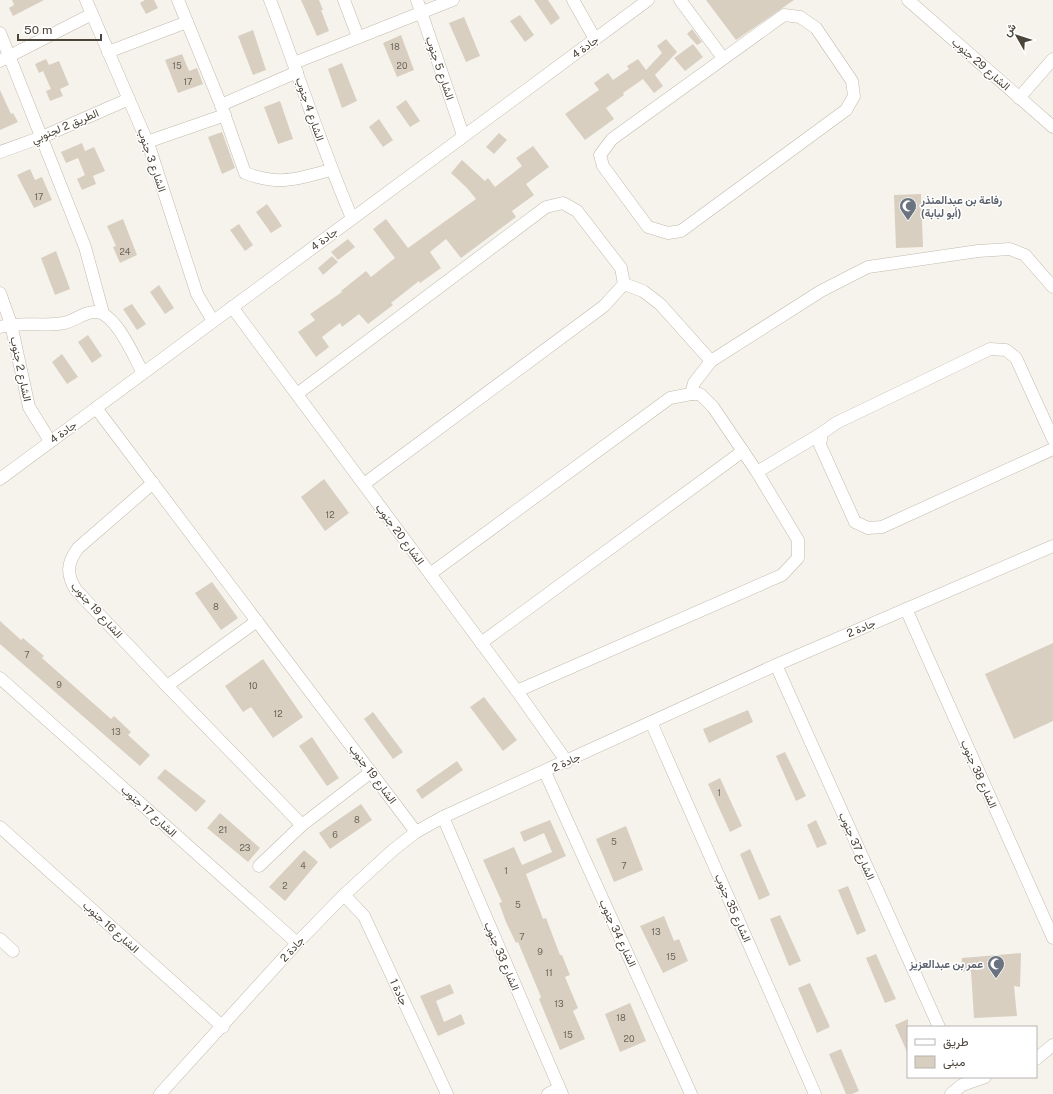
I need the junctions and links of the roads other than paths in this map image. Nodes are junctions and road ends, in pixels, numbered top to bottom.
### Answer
1 (86, 0) edge
2 (178, 0) edge
3 (270, 0) edge
4 (344, 0) edge
5 (453, 0) edge
6 (573, 0) edge
7 (648, 0) edge
8 (680, 0) edge
9 (908, 0) edge
10 (419, 6) edge
11 (92, 14) junction
12 (187, 22) junction
13 (0, 33) edge
14 (358, 37) junction
15 (595, 40) junction
16 (108, 52) junction
17 (5, 58) edge
18 (723, 58) junction
19 (1053, 58) edge
20 (296, 68) junction
21 (1019, 98) junction
22 (129, 99) junction
23 (223, 110) junction
24 (1053, 127) edge
25 (463, 136) junction
26 (42, 137) junction
27 (147, 142) junction
28 (0, 152) edge
29 (331, 170) junction
30 (352, 218) junction
31 (624, 284) junction
32 (1053, 287) edge
33 (0, 293) edge
34 (232, 307) junction
35 (103, 313) junction
36 (213, 321) junction
37 (5, 325) edge
38 (711, 361) junction
39 (143, 373) junction
40 (297, 394) junction
41 (691, 394) junction
42 (96, 408) junction
43 (822, 433) junction
44 (1053, 438) edge
45 (50, 441) junction
46 (1053, 449) edge
47 (743, 451) junction
48 (757, 472) junction
49 (0, 479) edge
50 (153, 483) junction
51 (364, 484) junction
52 (1053, 546) edge
53 (430, 574) junction
54 (906, 609) junction
55 (257, 621) junction
56 (482, 643) junction
57 (776, 665) junction
58 (0, 678) edge
59 (167, 686) junction
60 (517, 691) junction
61 (651, 722) junction
62 (567, 762) junction
63 (372, 772) junction
64 (545, 772) junction
65 (443, 817) junction
66 (302, 825) junction
67 (0, 827) edge
68 (416, 832) junction
69 (259, 866) dead end
70 (344, 895) junction
71 (0, 939) edge
72 (1053, 941) edge
73 (297, 943) junction
74 (13, 951) dead end
75 (938, 1026) edge
76 (223, 1027) junction
77 (1053, 1045) edge
78 (1037, 1057) edge
79 (979, 1078) edge
80 (960, 1081) edge
81 (561, 1091) edge
82 (160, 1094) edge
83 (447, 1094) edge
84 (548, 1094) edge
85 (691, 1094) edge
86 (815, 1094) edge
87 (952, 1094) edge

1 - 11 street, الشارع 3 جنوب
2 - 12 street
3 - 20 street, الشارع 4 جنوب
4 - 14 street
5 - 10 street
6 - 15 street
7 - 15 street, جادة 4
8 - 18 street
9 - 21 street, الشارع 29 جنوب
10 - 14 street
10 - 25 street, الشارع 5 جنوب
11 - 16 street, الشارع 3 جنوب
11 - 17 street
12 - 16 street
12 - 23 street
13 - 17 street
14 - 20 street
15 - 25 street, جادة 4
16 - 22 street, الشارع 3 جنوب
17 - 26 street
18 - 18 street
19 - 21 street
20 - 23 street
20 - 29 street, الشارع 4 جنوب
21 - 24 street, الشارع 29 جنوب
22 - 26 street, الطريق 2 لجنوبي
22 - 27 street, الشارع 3 جنوب
23 - 27 street
23 - 29 street
25 - 30 street, جادة 4
26 - 28 street, الطريق 2 لجنوبي
26 - 35 street
27 - 36 street, الشارع 3 جنوب
29 - 30 street, الشارع 4 جنوب
30 - 34 street, جادة 4
31 - 38 street
31 - 40 street
31 - 51 street
32 - 38 street
33 - 37 street, الشارع 2 جنوب
34 - 36 street, جادة 4
34 - 40 street, الشارع 20 جنوب
35 - 37 street
35 - 39 street
36 - 39 street, جادة 4
37 - 45 street, الشارع 2 جنوب
38 - 41 street
39 - 42 street, جادة 4
40 - 51 street, الشارع 20 جنوب
41 - 47 street
41 - 53 street
42 - 45 street, جادة 4
42 - 50 street, الشارع 19 جنوب
43 - 44 street
43 - 46 street
43 - 48 street
45 - 49 street, جادة 4
47 - 48 street
47 - 56 street
48 - 60 street
50 - 55 street, الشارع 19 جنوب
50 - 59 street, الشارع 19 جنوب
51 - 53 street, الشارع 20 جنوب
52 - 54 street, جادة 2
53 - 56 street, الشارع 20 جنوب
54 - 57 street, جادة 2
54 - 72 street, الشارع 38 جنوب
55 - 59 street
55 - 63 street, الشارع 19 جنوب
56 - 60 street, الشارع 20 جنوب
57 - 61 street, جادة 2
57 - 75 street, الشارع 37 جنوب
58 - 73 street, الشارع 17 جنوب
59 - 66 street, الشارع 19 جنوب
60 - 62 street, الشارع 20 جنوب
61 - 62 street, جادة 2
61 - 86 street, الشارع 35 جنوب
62 - 64 street, جادة 2
63 - 66 street
63 - 68 street, الشارع 19 جنوب
64 - 65 street, جادة 2
64 - 85 street, الشارع 34 جنوب
65 - 68 street, جادة 2
65 - 81 street, الشارع 33 جنوب
66 - 69 street
67 - 76 street, الشارع 16 جنوب
68 - 70 street, جادة 2
70 - 73 street, جادة 2
70 - 83 street, جادة 1
71 - 74 street
73 - 76 street, جادة 2
76 - 82 street, جادة 2
77 - 78 street
79 - 80 street
80 - 87 street
81 - 84 street

